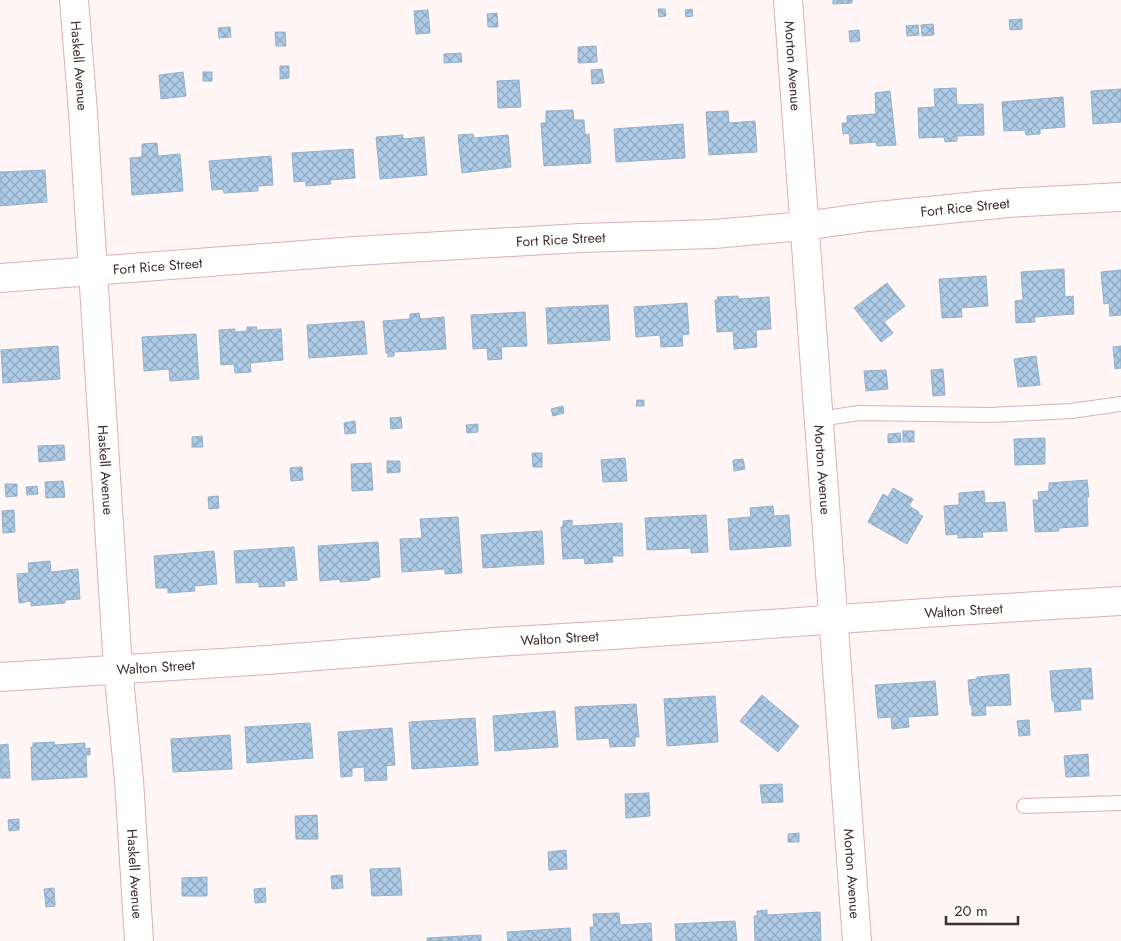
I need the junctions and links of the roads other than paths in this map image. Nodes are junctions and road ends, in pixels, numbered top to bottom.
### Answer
1 (74, 0) edge
2 (788, 0) edge
3 (1121, 197) edge
4 (804, 226) junction
5 (93, 271) junction
6 (0, 278) edge
7 (1121, 404) edge
8 (818, 419) junction
9 (1121, 601) edge
10 (834, 620) junction
11 (118, 668) junction
12 (0, 677) edge
13 (1121, 803) edge
14 (1024, 806) dead end
15 (138, 941) edge
16 (857, 941) edge

1 - 5 street, Haskell Avenue
2 - 4 street, Morton Avenue
3 - 4 street, Fort Rice Street
4 - 5 street, Fort Rice Street
4 - 8 street, Morton Avenue
5 - 6 street, Fort Rice Street
5 - 11 street, Haskell Avenue
7 - 8 lane
8 - 10 street, Morton Avenue
9 - 10 street, Walton Street
10 - 11 street, Walton Street
10 - 16 street, Morton Avenue
11 - 12 street, Walton Street
11 - 15 street, Haskell Avenue
13 - 14 lane

